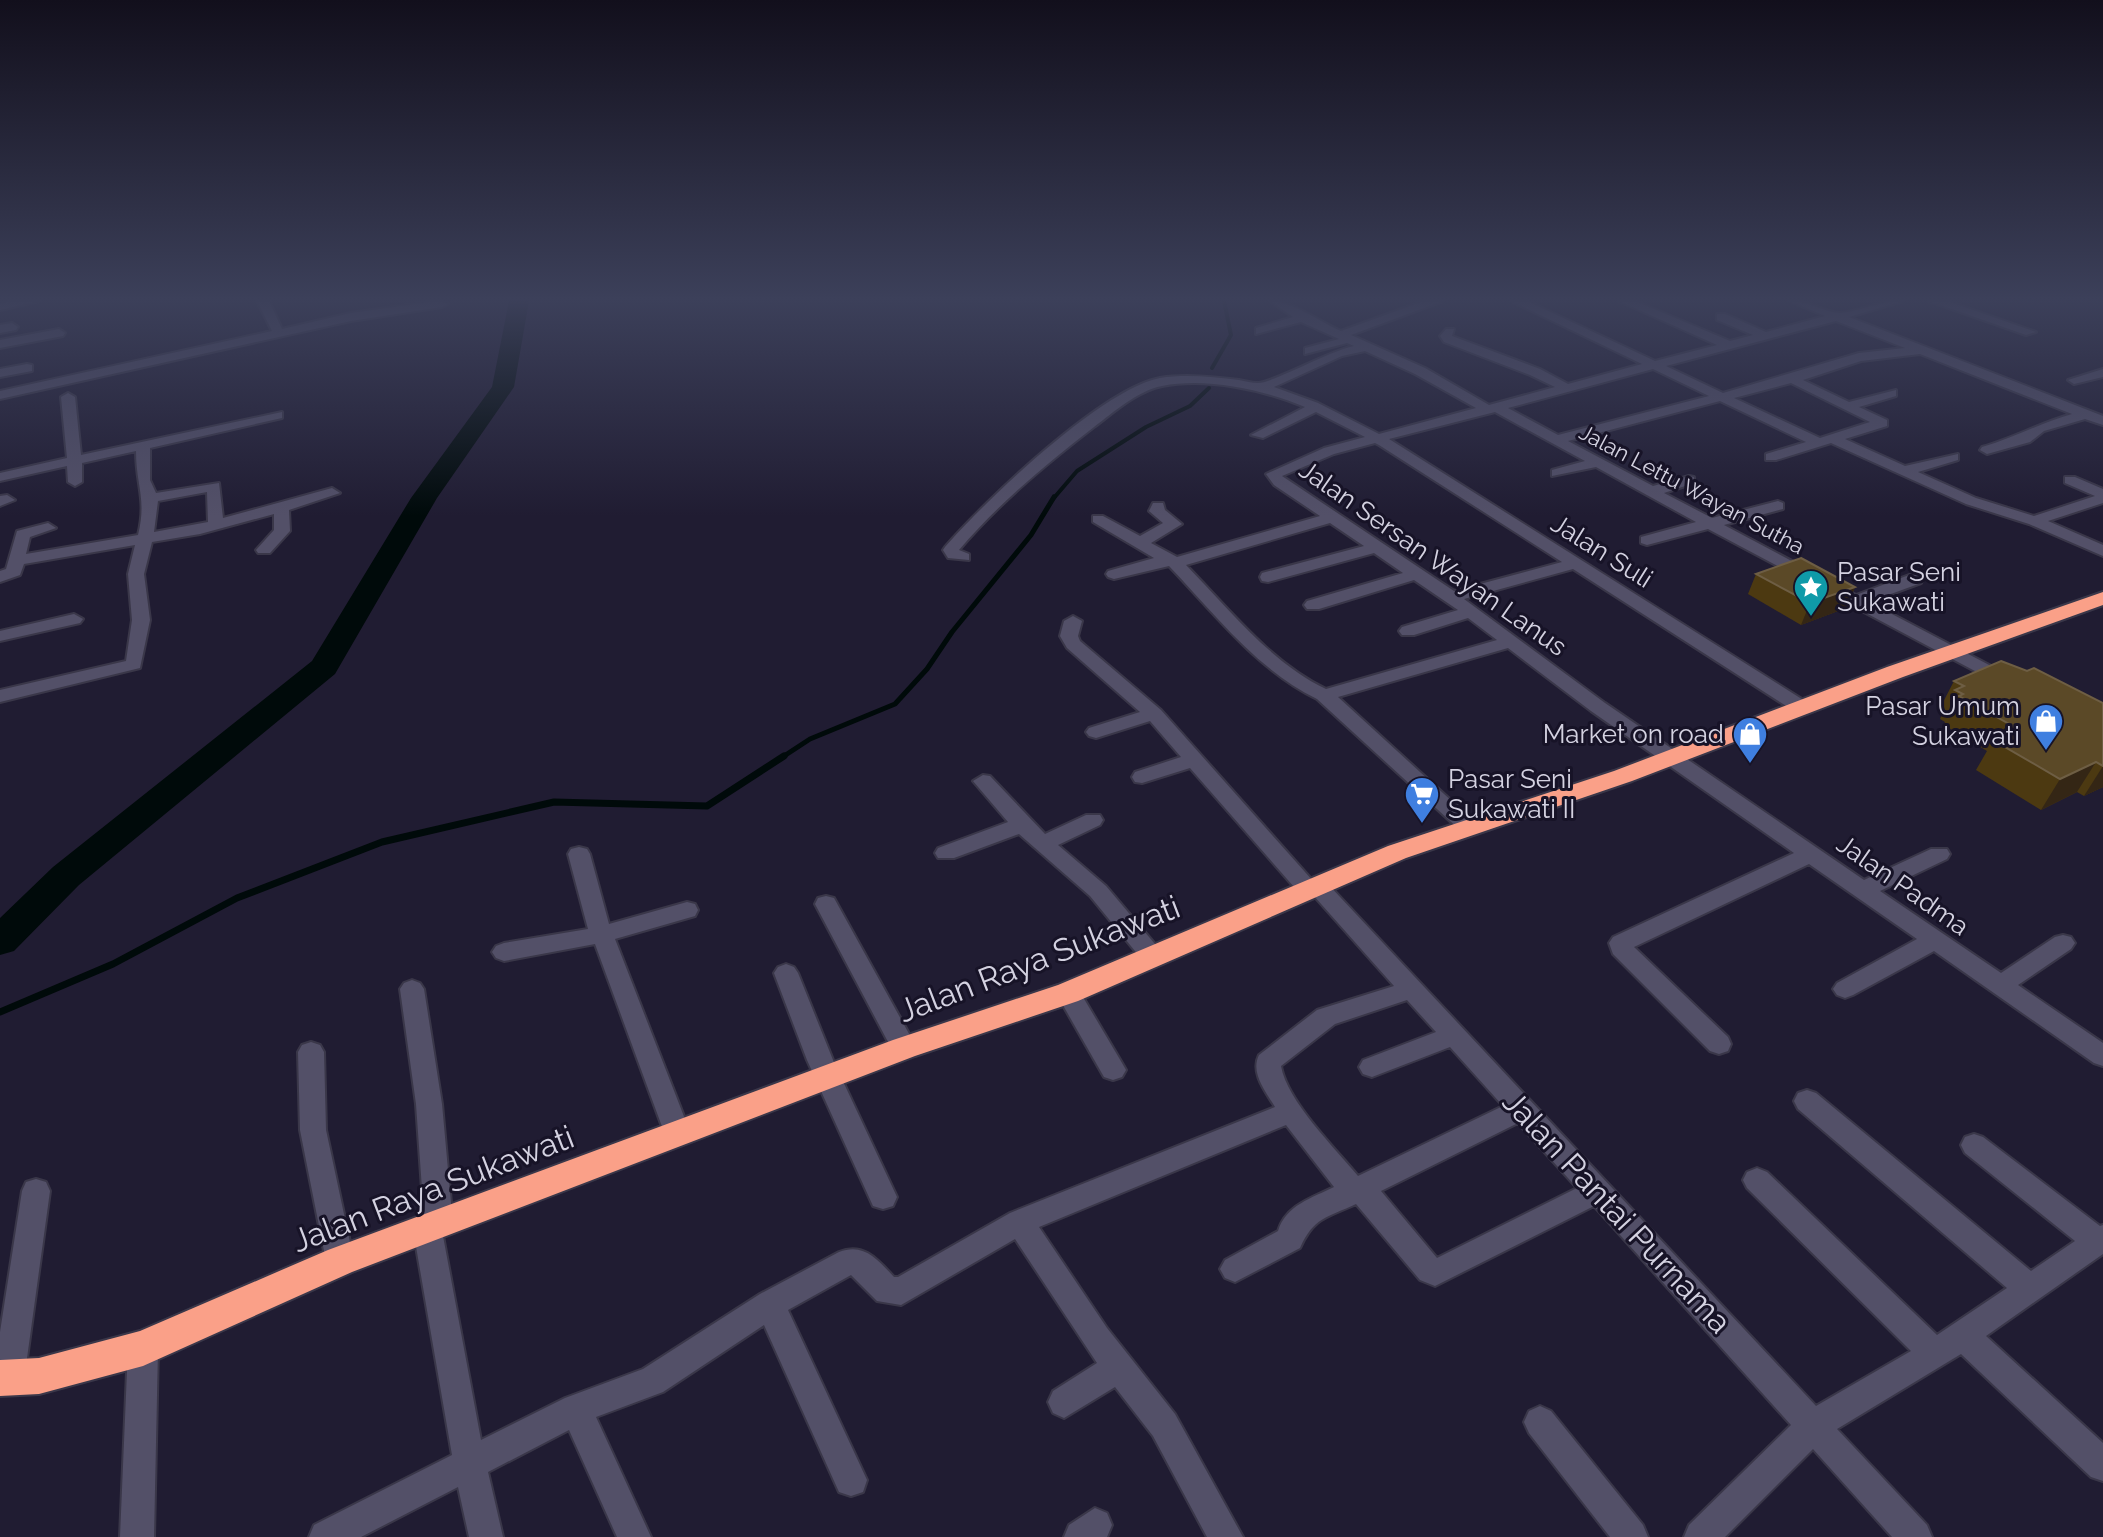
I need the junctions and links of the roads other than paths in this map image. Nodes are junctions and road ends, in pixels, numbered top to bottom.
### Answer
1 (79, 373) edge
2 (1294, 373) edge
3 (1414, 373) edge
4 (1423, 373) edge
5 (1536, 373) edge
6 (1625, 373) edge
7 (1669, 373) edge
8 (1811, 373) edge
9 (1980, 373) edge
10 (2103, 373) edge
11 (1393, 379) dead end
12 (1792, 379) junction
13 (1221, 380) junction
14 (2074, 380) dead end
15 (1265, 386) junction
16 (1564, 387) junction
17 (1891, 393) dead end
18 (1210, 394) dead end
19 (0, 395) edge
20 (1723, 396) junction
21 (68, 397) dead end
22 (1848, 406) junction
23 (1316, 407) junction
24 (1493, 409) junction
25 (2086, 414) junction
26 (277, 415) dead end
27 (2103, 421) edge
28 (1258, 435) dead end
29 (1376, 438) junction
30 (1554, 440) junction
31 (1824, 440) junction
32 (143, 446) junction
33 (1987, 450) dead end
34 (1771, 457) dead end
35 (1953, 457) dead end
36 (76, 462) junction
37 (1595, 463) junction
38 (1904, 471) junction
39 (1557, 473) dead end
40 (0, 477) edge
41 (1689, 480) dead end
42 (2070, 480) dead end
43 (75, 482) dead end
44 (1650, 492) junction
45 (332, 493) dead end
46 (2103, 496) edge
47 (151, 498) junction
48 (1158, 506) dead end
49 (1778, 506) dead end
50 (281, 509) junction
51 (1333, 517) junction
52 (1098, 519) dead end
53 (2034, 521) junction
54 (1710, 523) junction
55 (216, 525) junction
56 (48, 528) dead end
57 (144, 538) junction
58 (1647, 540) dead end
59 (1139, 543) junction
60 (1377, 547) junction
61 (264, 550) dead end
62 (2103, 551) edge
63 (963, 557) dead end
64 (1172, 561) junction
65 (1573, 564) junction
66 (10, 570) edge
67 (1114, 574) dead end
68 (1416, 574) junction
69 (1268, 577) dead end
70 (1915, 579) dead end
71 (1451, 597) junction
72 (2103, 598) edge
73 (1854, 602) junction
74 (1313, 605) dead end
75 (1470, 612) junction
76 (74, 619) dead end
77 (1073, 621) dead end
78 (1408, 631) dead end
79 (0, 636) edge
80 (1509, 642) junction
81 (1951, 652) junction
82 (2017, 687) edge
83 (1324, 695) junction
84 (0, 696) edge
85 (1801, 707) junction
86 (1154, 714) junction
87 (1096, 732) dead end
88 (1672, 758) junction
89 (1194, 760) junction
90 (1142, 777) dead end
91 (983, 781) dead end
92 (1093, 820) dead end
93 (1022, 825) junction
94 (1468, 826) junction
95 (1041, 844) junction
96 (946, 853) dead end
97 (579, 854) dead end
98 (1939, 854) dead end
99 (1809, 855) junction
100 (1313, 888) junction
101 (1862, 890) junction
102 (826, 904) dead end
103 (687, 910) dead end
104 (1934, 940) junction
105 (604, 941) junction
106 (2063, 943) dead end
107 (504, 952) dead end
108 (1152, 956) junction
109 (786, 973) dead end
110 (1999, 986) junction
111 (412, 989) dead end
112 (1412, 989) junction
113 (1845, 989) dead end
114 (1068, 993) junction
115 (1454, 1035) junction
116 (1719, 1044) dead end
117 (904, 1048) junction
118 (311, 1052) dead end
119 (2103, 1056) edge
120 (1372, 1067) dead end
121 (1113, 1070) dead end
122 (830, 1076) junction
123 (1807, 1101) dead end
124 (1522, 1109) junction
125 (1291, 1112) junction
126 (677, 1132) junction
127 (1974, 1145) dead end
128 (1757, 1180) dead end
129 (1353, 1190) junction
130 (36, 1191) dead end
131 (1597, 1191) junction
132 (883, 1197) dead end
133 (1020, 1222) junction
134 (433, 1227) junction
135 (2100, 1240) edge
136 (340, 1261) junction
137 (1235, 1269) dead end
138 (2030, 1289) junction
139 (770, 1304) junction
140 (1962, 1334) junction
141 (143, 1348) junction
142 (1935, 1354) junction
143 (1120, 1366) junction
144 (4, 1379) edge
145 (1064, 1402) dead end
146 (576, 1409) junction
147 (1540, 1422) dead end
148 (1814, 1425) junction
149 (469, 1461) junction
150 (2103, 1465) edge
151 (851, 1480) dead end
152 (137, 1537) edge
153 (326, 1537) edge
154 (486, 1537) edge
155 (634, 1537) edge
156 (1226, 1537) edge
157 (1631, 1537) edge
158 (1701, 1537) edge
159 (1915, 1537) edge

1 - 19 street
2 - 15 street
3 - 11 street
4 - 24 street, Jalan Lettu Wayan Sutha
5 - 16 street
6 - 16 street, Jalan Sersan Wayan Lanus
7 - 20 street
8 - 12 street
9 - 25 street
10 - 14 street
12 - 20 street
12 - 22 street
13 - 15 street, Jalan Suli
13 - 18 street
13 - 63 street, Jalan Suli
15 - 23 street, Jalan Suli
16 - 24 street, Jalan Sersan Wayan Lanus
17 - 22 street
20 - 30 street
20 - 31 street
21 - 36 street
22 - 31 street
23 - 28 street
23 - 29 street, Jalan Suli
24 - 29 street, Jalan Sersan Wayan Lanus
24 - 30 street, Jalan Lettu Wayan Sutha
25 - 27 street
25 - 33 street
26 - 32 street
29 - 51 street, Jalan Sersan Wayan Lanus
29 - 65 street, Jalan Suli
30 - 37 street, Jalan Lettu Wayan Sutha
31 - 34 street
31 - 38 street
32 - 36 street
32 - 47 street
35 - 38 street
36 - 40 street
36 - 43 street
37 - 39 street
37 - 44 street, Jalan Lettu Wayan Sutha
38 - 53 street
41 - 44 street
42 - 46 street
44 - 54 street, Jalan Lettu Wayan Sutha
45 - 50 street
46 - 53 street
47 - 55 street
47 - 57 street
48 - 59 street
49 - 54 street
50 - 55 street
50 - 61 street
51 - 60 street, Jalan Sersan Wayan Lanus
51 - 64 street
52 - 59 street
53 - 62 street
54 - 58 street
54 - 73 street, Jalan Lettu Wayan Sutha
55 - 57 street
56 - 66 street
57 - 66 street
57 - 84 street
59 - 64 street
60 - 68 street, Jalan Sersan Wayan Lanus
60 - 69 street
64 - 67 street
64 - 83 street
65 - 71 street
65 - 85 street, Jalan Suli
68 - 71 street, Jalan Sersan Wayan Lanus
68 - 74 street
70 - 73 street
71 - 75 street, Jalan Sersan Wayan Lanus
72 - 81 highway, Jalan Raya Sukawati
73 - 81 street, Jalan Lettu Wayan Sutha
75 - 78 street
75 - 80 street, Jalan Sersan Wayan Lanus
76 - 79 street
77 - 86 street, Jalan Pantai Purnama
80 - 83 street
80 - 88 street, Jalan Sersan Wayan Lanus
81 - 82 street, Jalan Lettu Wayan Sutha
81 - 85 highway, Jalan Raya Sukawati
83 - 94 street
85 - 88 highway, Jalan Raya Sukawati
86 - 87 street
86 - 89 street, Jalan Pantai Purnama
88 - 94 highway, Jalan Raya Sukawati
88 - 99 street, Jalan Padma
89 - 90 street
89 - 100 street, Jalan Pantai Purnama
91 - 93 street
92 - 95 street
93 - 95 street
93 - 96 street
94 - 100 highway, Jalan Raya Sukawati
95 - 108 street
97 - 105 street
98 - 101 street
99 - 101 street, Jalan Padma
99 - 116 street
100 - 108 highway, Jalan Raya Sukawati
100 - 112 street, Jalan Pantai Purnama
101 - 104 street, Jalan Padma
102 - 117 street
103 - 105 street
104 - 110 street, Jalan Padma
104 - 113 street
105 - 107 street
105 - 126 street
106 - 110 street
108 - 114 highway, Jalan Raya Sukawati
109 - 122 street
110 - 119 street, Jalan Padma
111 - 134 street
112 - 115 street, Jalan Pantai Purnama
112 - 125 street
114 - 117 highway, Jalan Raya Sukawati
114 - 121 street
115 - 120 street
115 - 124 street, Jalan Pantai Purnama
117 - 122 highway, Jalan Raya Sukawati
118 - 136 street
122 - 126 highway, Jalan Raya Sukawati
122 - 132 street
123 - 138 street
124 - 129 street
124 - 131 street, Jalan Pantai Purnama
125 - 129 street
125 - 133 street
126 - 134 highway, Jalan Raya Sukawati
127 - 135 street
128 - 142 street
129 - 131 street
129 - 137 street
130 - 144 street
131 - 148 street, Jalan Pantai Purnama
133 - 139 street
133 - 143 street
134 - 136 highway, Jalan Raya Sukawati
134 - 149 street
135 - 138 street
136 - 141 highway, Jalan Raya Sukawati
138 - 140 street
139 - 146 street
139 - 151 street
140 - 142 street
140 - 150 street
141 - 144 highway, Jalan Raya Sukawati
141 - 152 street
142 - 148 street
143 - 145 street
143 - 156 street
146 - 149 street
146 - 155 street
147 - 157 street
148 - 158 street
148 - 159 street, Jalan Pantai Purnama
149 - 153 street
149 - 154 street

